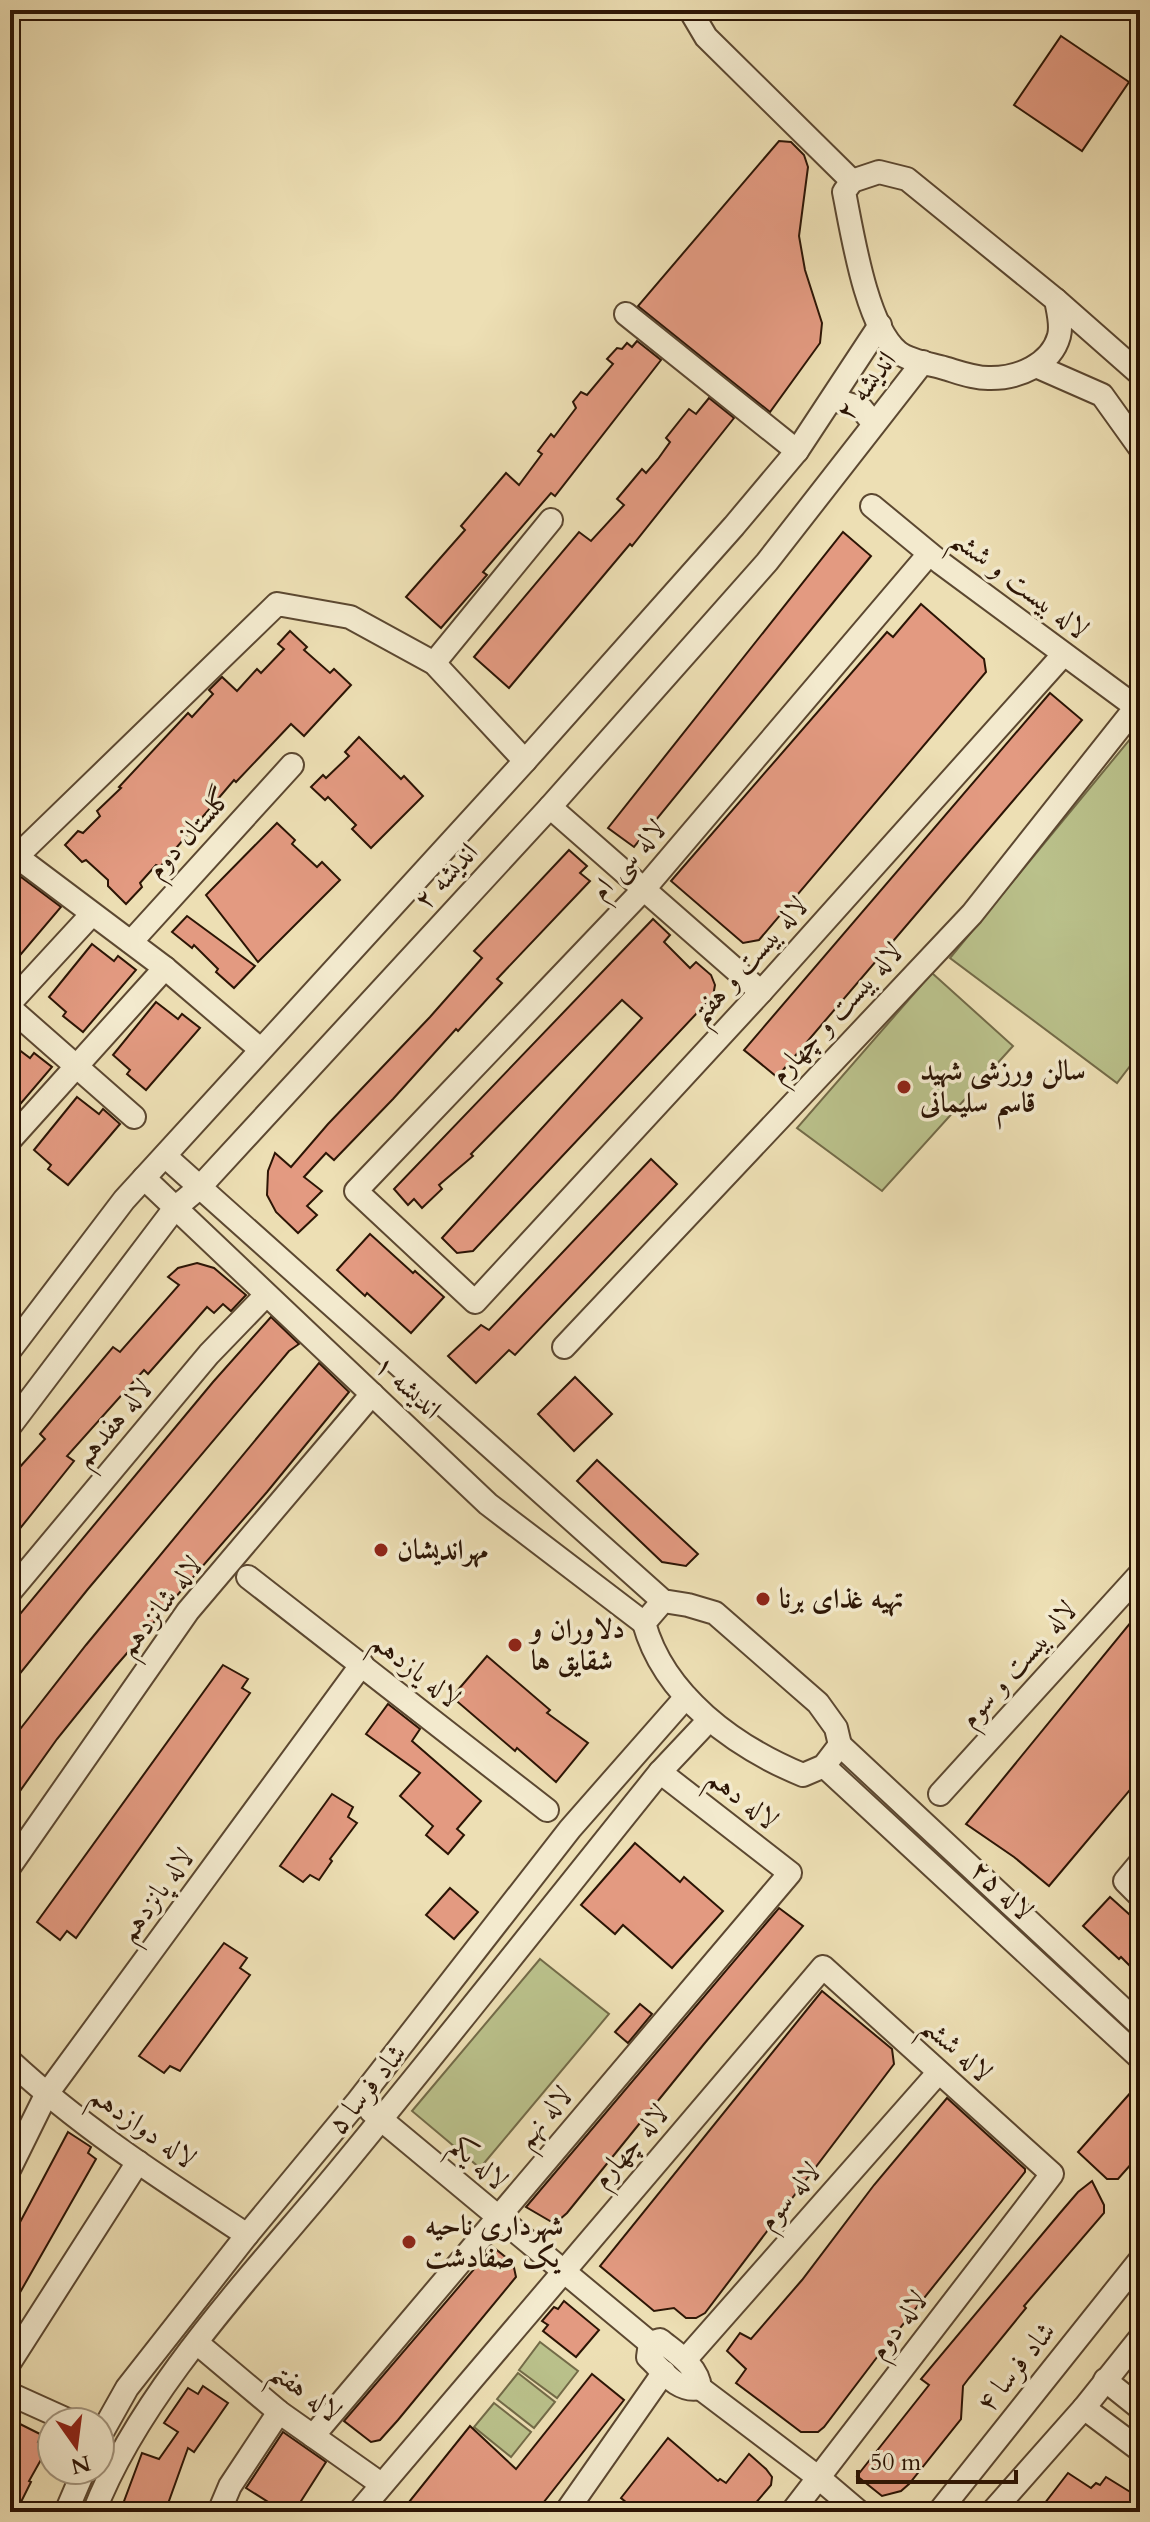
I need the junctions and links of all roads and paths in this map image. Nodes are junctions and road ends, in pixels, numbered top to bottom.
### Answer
1 (690, 10) edge
2 (852, 181) junction
3 (1056, 300) junction
4 (626, 314) dead end
5 (880, 325) junction
6 (923, 362) junction
7 (1036, 366) junction
8 (1140, 374) edge
9 (832, 399) junction
10 (874, 424) junction
11 (1140, 448) edge
12 (797, 451) junction
13 (872, 506) dead end
14 (551, 520) dead end
15 (929, 554) junction
16 (1063, 655) junction
17 (434, 663) junction
18 (1136, 707) joint
19 (525, 761) junction
20 (292, 765) dead end
21 (550, 807) junction
22 (13, 859) edge
23 (644, 889) junction
24 (92, 914) junction
25 (131, 942) junction
26 (165, 968) junction
27 (761, 992) junction
28 (10, 1006) edge
29 (260, 1049) junction
30 (77, 1066) junction
31 (134, 1117) dead end
32 (10, 1140) edge
33 (165, 1156) junction
34 (144, 1178) junction
35 (199, 1188) junction
36 (175, 1208) junction
37 (266, 1295) junction
38 (475, 1302) joint
39 (564, 1347) dead end
40 (10, 1350) edge
41 (372, 1394) junction
42 (10, 1426) edge
43 (1140, 1574) edge
44 (248, 1577) dead end
45 (10, 1592) edge
46 (663, 1601) junction
47 (644, 1623) junction
48 (362, 1664) junction
49 (686, 1697) junction
50 (709, 1720) junction
51 (840, 1745) junction
52 (824, 1766) junction
53 (660, 1772) junction
54 (940, 1794) dead end
55 (902, 1801) junction
56 (547, 1810) dead end
57 (883, 1821) junction
58 (1140, 1863) edge
59 (10, 1866) edge
60 (790, 1873) joint
61 (1133, 1889) edge
62 (823, 1967) joint
63 (1140, 2025) edge
64 (1140, 2058) edge
65 (10, 2061) edge
66 (938, 2073) junction
67 (46, 2095) junction
68 (358, 2101) junction
69 (382, 2119) junction
70 (138, 2162) junction
71 (10, 2168) edge
72 (1052, 2174) joint
73 (498, 2218) junction
74 (247, 2235) junction
75 (1140, 2260) edge
76 (562, 2271) junction
77 (1140, 2338) edge
78 (197, 2343) junction
79 (650, 2343) junction
80 (685, 2360) junction
81 (10, 2362) edge
82 (664, 2372) junction
83 (1105, 2380) junction
84 (700, 2388) junction
85 (10, 2394) edge
86 (37, 2406) edge
87 (116, 2407) edge
88 (1084, 2408) junction
89 (1140, 2408) edge
90 (279, 2412) junction
91 (313, 2436) junction
92 (1140, 2450) edge
93 (819, 2478) junction
94 (381, 2484) junction
95 (77, 2486) edge
96 (66, 2512) edge
97 (94, 2512) edge
98 (219, 2512) edge
99 (359, 2512) edge
100 (566, 2512) edge
101 (792, 2512) edge
102 (859, 2512) edge
103 (939, 2512) edge
104 (992, 2512) edge

1 - 2 street
2 - 3 street
2 - 5 street
3 - 7 street
3 - 8 street
4 - 12 street
5 - 6 street
5 - 9 street, اندیشه ۲
6 - 7 street
6 - 10 street, اندیشه ۲
7 - 11 street
9 - 10 street
9 - 12 street, اندیشه ۲
10 - 21 street, اندیشه ۲
12 - 19 street, اندیشه ۲
13 - 15 street, لاله بیست و ششم
14 - 17 street
15 - 16 street, لاله بیست و ششم
15 - 23 street, لاله سی ام
16 - 18 street, لاله بیست و ششم
16 - 27 street, لاله بیست و هفتم
17 - 19 street
17 - 22 street
18 - 39 street, لاله بیست و چهارم
19 - 29 street, اندیشه ۲
20 - 25 street, گلستان دوم
21 - 23 street
21 - 35 street, اندیشه ۲
22 - 24 street
23 - 27 street
23 - 38 street, لاله سی ام
24 - 25 street
24 - 28 street
25 - 26 street
26 - 29 street
26 - 30 street
27 - 38 street, لاله بیست و هفتم
28 - 30 street
29 - 33 street, اندیشه ۲
30 - 31 street
30 - 32 street
33 - 34 street, اندیشه ۲
33 - 35 street, اندیشه ۱
34 - 36 street, اندیشه ۱
34 - 40 street, اندیشه ۲
35 - 36 street, اندیشه ۲
35 - 46 street, اندیشه ۱
36 - 37 street, اندیشه ۱
36 - 42 street, اندیشه ۲
37 - 41 street, اندیشه ۱
37 - 45 street, لاله هفدهم
41 - 47 street, اندیشه ۱
41 - 59 street, لاله شانزدهم
43 - 54 street, لاله بیست و سوم
44 - 48 street, لاله یازدهم
46 - 47 street
46 - 51 street, اندیشه ۱
47 - 49 street
48 - 56 street, لاله یازدهم
48 - 67 street, لاله پانزدهم
49 - 50 street
49 - 68 street, شاد فرسا ۵
50 - 52 street
50 - 53 street, شاد فرسا ۵
51 - 52 street
51 - 55 street, لاله ۲۵
52 - 57 street, لاله ۲۵
53 - 60 street, لاله دهم
53 - 69 street, شاد فرسا ۵
55 - 57 street
55 - 63 street, لاله ۲۵
57 - 64 street, لاله ۲۵
58 - 61 street
60 - 73 street, لاله نهم
62 - 66 street, لاله ششم
62 - 76 street, لاله چهارم
65 - 67 street, لاله دوازدهم
66 - 72 street, لاله ششم
66 - 80 street, لاله سوم
67 - 70 street, لاله دوازدهم
67 - 71 street, لاله پانزدهم
68 - 69 street, لاله یکم
68 - 74 street, شاد فرسا ۵
69 - 73 street, لاله یکم
69 - 78 street, شاد فرسا ۵
70 - 74 street, لاله دوازدهم
70 - 81 street
72 - 93 street, لاله دوم
73 - 76 street, لاله یکم
73 - 91 street, لاله نهم
74 - 87 street, شاد فرسا ۵
75 - 103 street, شاد فرسا ۴
76 - 79 street, لاله یکم
76 - 94 street, لاله چهارم
77 - 83 street
78 - 90 street, لاله هفتم
78 - 97 street, شاد فرسا ۵
79 - 80 street
79 - 82 street
80 - 84 street
82 - 84 street
82 - 100 street
83 - 88 street
83 - 89 street
84 - 93 street
85 - 86 street
88 - 92 street
88 - 104 street
90 - 91 street, لاله هفتم
90 - 98 street
91 - 94 street, لاله هفتم
93 - 101 street, لاله دوم
93 - 102 street
94 - 99 street, لاله چهارم
95 - 96 street

